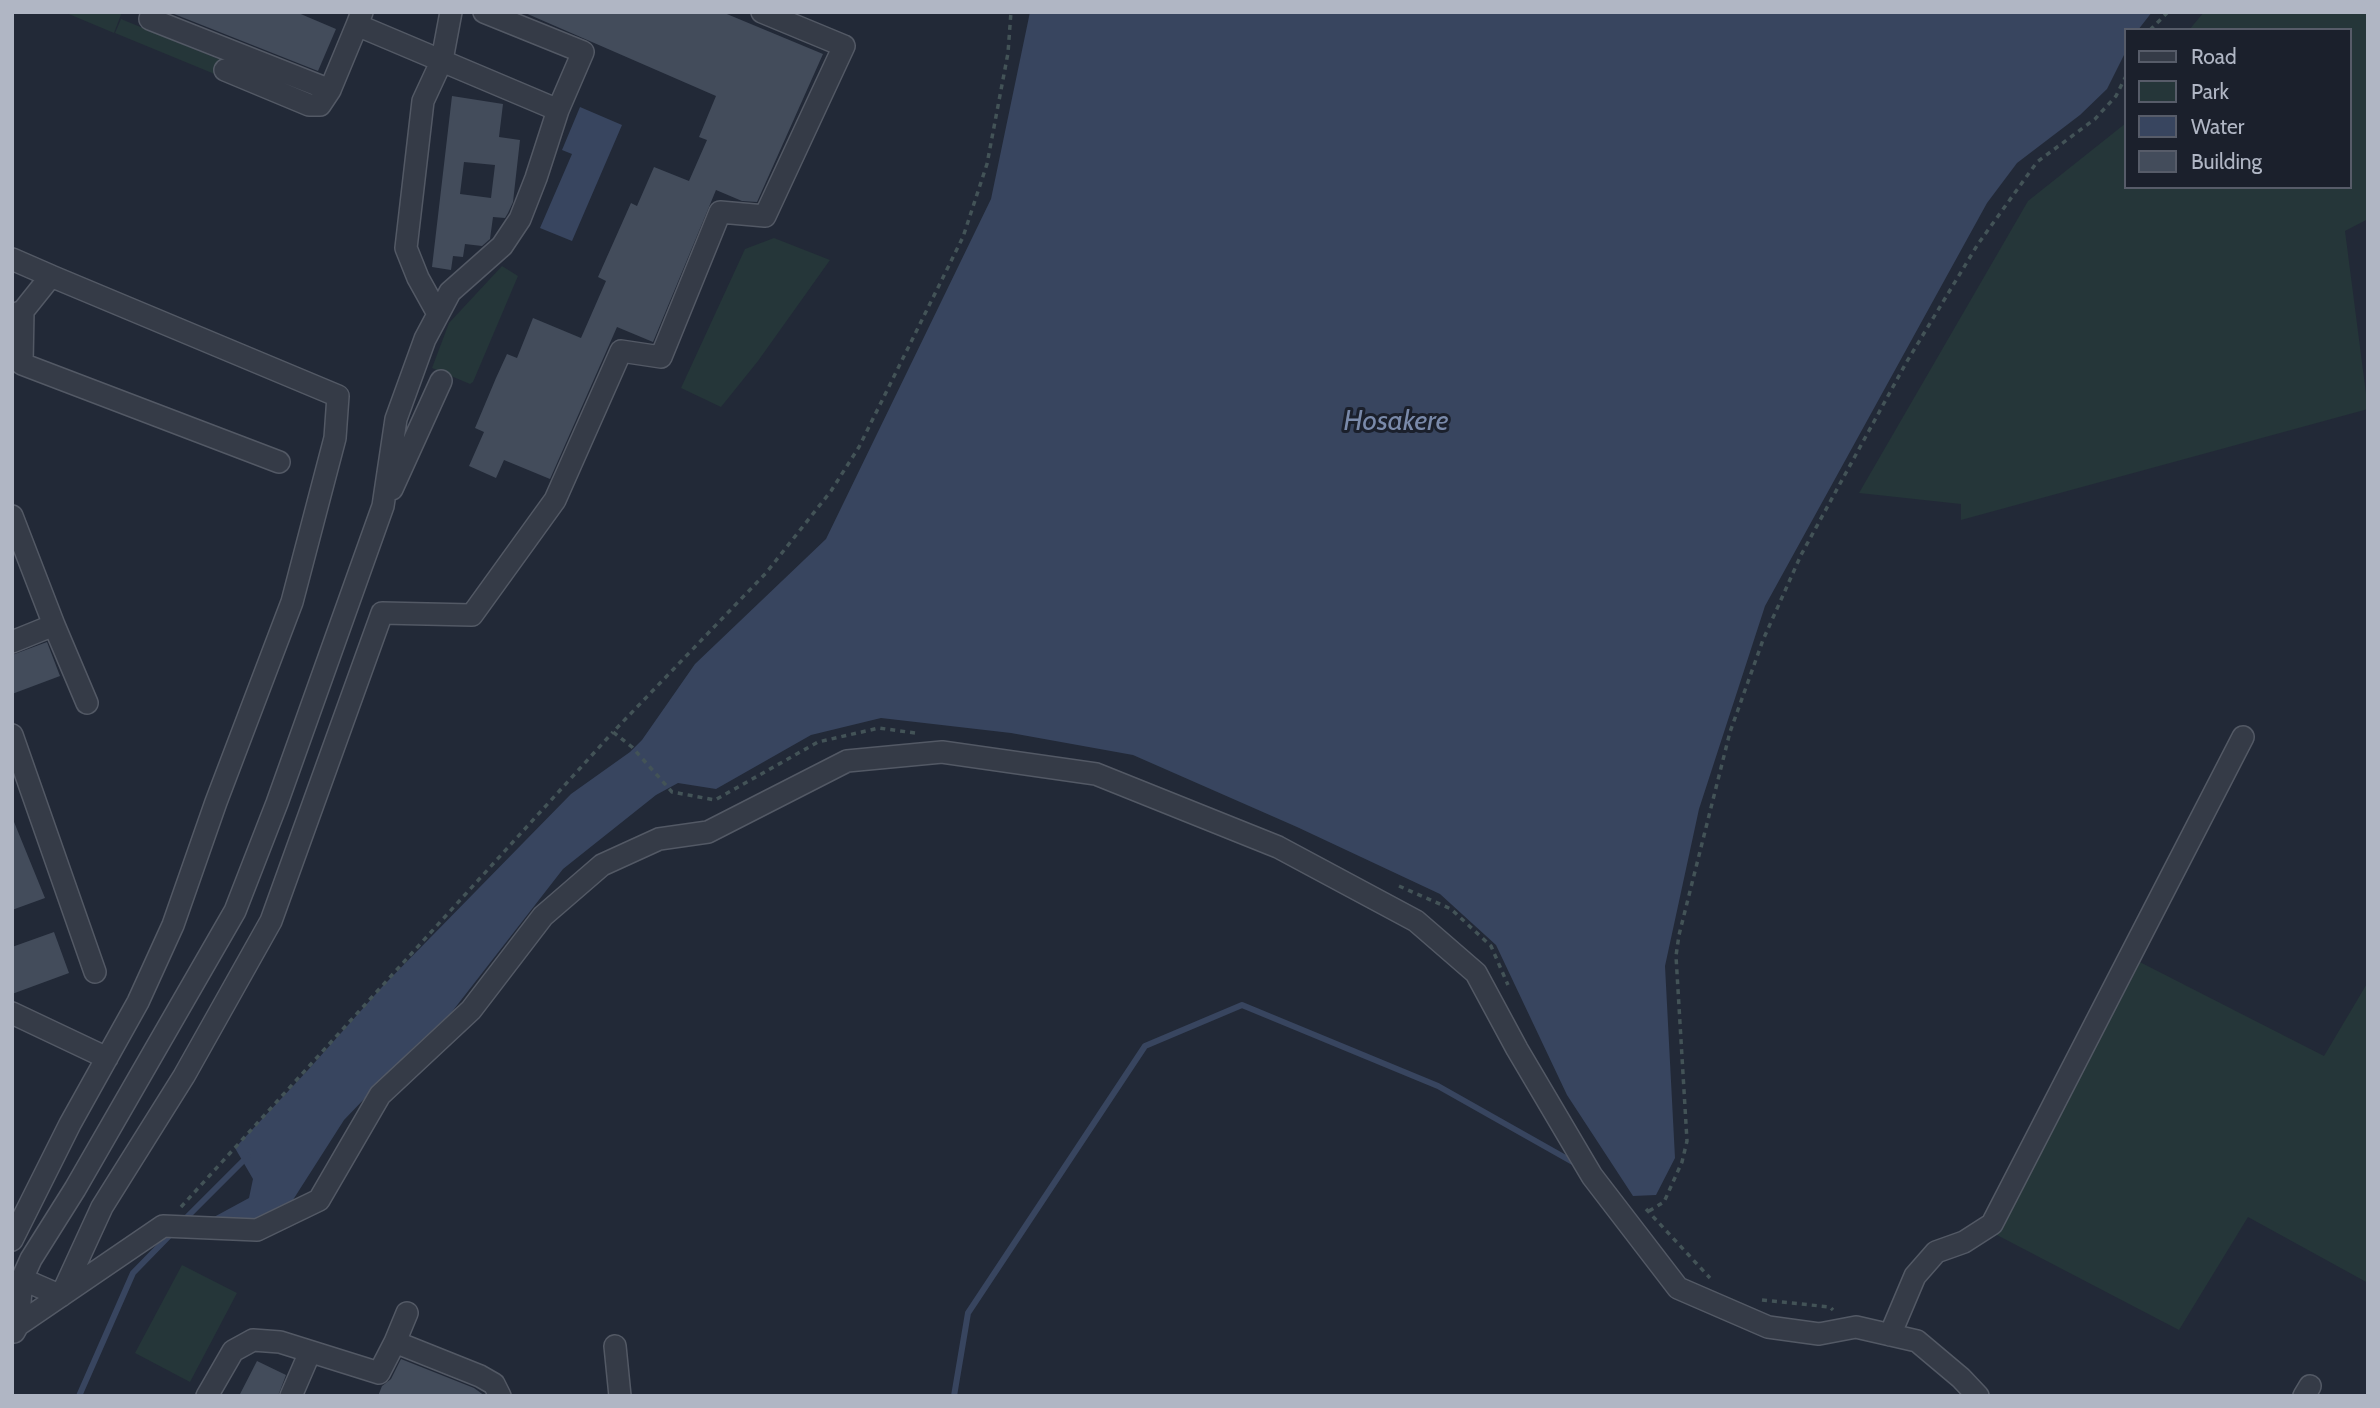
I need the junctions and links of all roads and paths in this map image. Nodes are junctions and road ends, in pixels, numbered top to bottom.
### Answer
1 (152, 12) edge
2 (451, 12) edge
3 (484, 12) edge
4 (762, 12) edge
5 (1011, 12) edge
6 (2168, 12) edge
7 (360, 19) edge
8 (2152, 28) edge
9 (442, 60) junction
10 (225, 70) dead end
11 (2124, 80) edge
12 (330, 90) junction
13 (558, 110) junction
14 (12, 259) edge
15 (51, 276) junction
16 (17, 313) edge
17 (438, 314) junction
18 (441, 381) dead end
19 (278, 462) dead end
20 (383, 506) junction
21 (12, 516) edge
22 (54, 625) junction
23 (12, 642) edge
24 (87, 703) dead end
25 (613, 732) junction
26 (918, 733) dead end
27 (12, 735) edge
28 (2243, 737) dead end
29 (22, 791) edge
30 (1392, 883) dead end
31 (235, 911) junction
32 (271, 921) junction
33 (95, 972) dead end
34 (1513, 997) dead end
35 (12, 1013) edge
36 (153, 1055) junction
37 (107, 1058) junction
38 (184, 1076) junction
39 (75, 1189) junction
40 (102, 1206) junction
41 (1641, 1206) dead end
42 (1648, 1211) junction
43 (163, 1226) junction
44 (12, 1240) edge
45 (22, 1279) junction
46 (1718, 1287) dead end
47 (61, 1296) junction
48 (1752, 1299) dead end
49 (407, 1313) dead end
50 (1856, 1327) junction
51 (15, 1330) edge
52 (1890, 1335) junction
53 (395, 1342) junction
54 (615, 1346) dead end
55 (310, 1352) junction
56 (207, 1396) edge
57 (290, 1396) edge
58 (500, 1396) edge
59 (620, 1396) edge
60 (1978, 1396) edge

1 - 12 street
2 - 9 street
3 - 13 street
4 - 32 street
5 - 25 path
6 - 8 path
7 - 9 street
7 - 12 street
9 - 13 street
9 - 17 street
10 - 12 street
11 - 42 path
13 - 17 street
14 - 15 street
15 - 16 street
15 - 37 street
16 - 19 street
17 - 20 street
18 - 20 street
20 - 31 street
21 - 22 street
22 - 23 street
22 - 24 street
25 - 26 path
25 - 43 path
27 - 29 street
28 - 52 street
29 - 33 street
30 - 34 path
31 - 32 street
31 - 36 street
32 - 38 street
35 - 37 street
36 - 38 street
36 - 39 street
37 - 44 street
38 - 40 street
39 - 40 street
39 - 45 street
40 - 47 street
41 - 42 path
42 - 46 path
43 - 47 street
43 - 50 street
45 - 47 street
45 - 51 street
47 - 51 street
48 - 50 path
49 - 53 street
50 - 52 street
52 - 60 street
53 - 55 street
53 - 58 street
54 - 59 street
55 - 56 street
55 - 57 street

